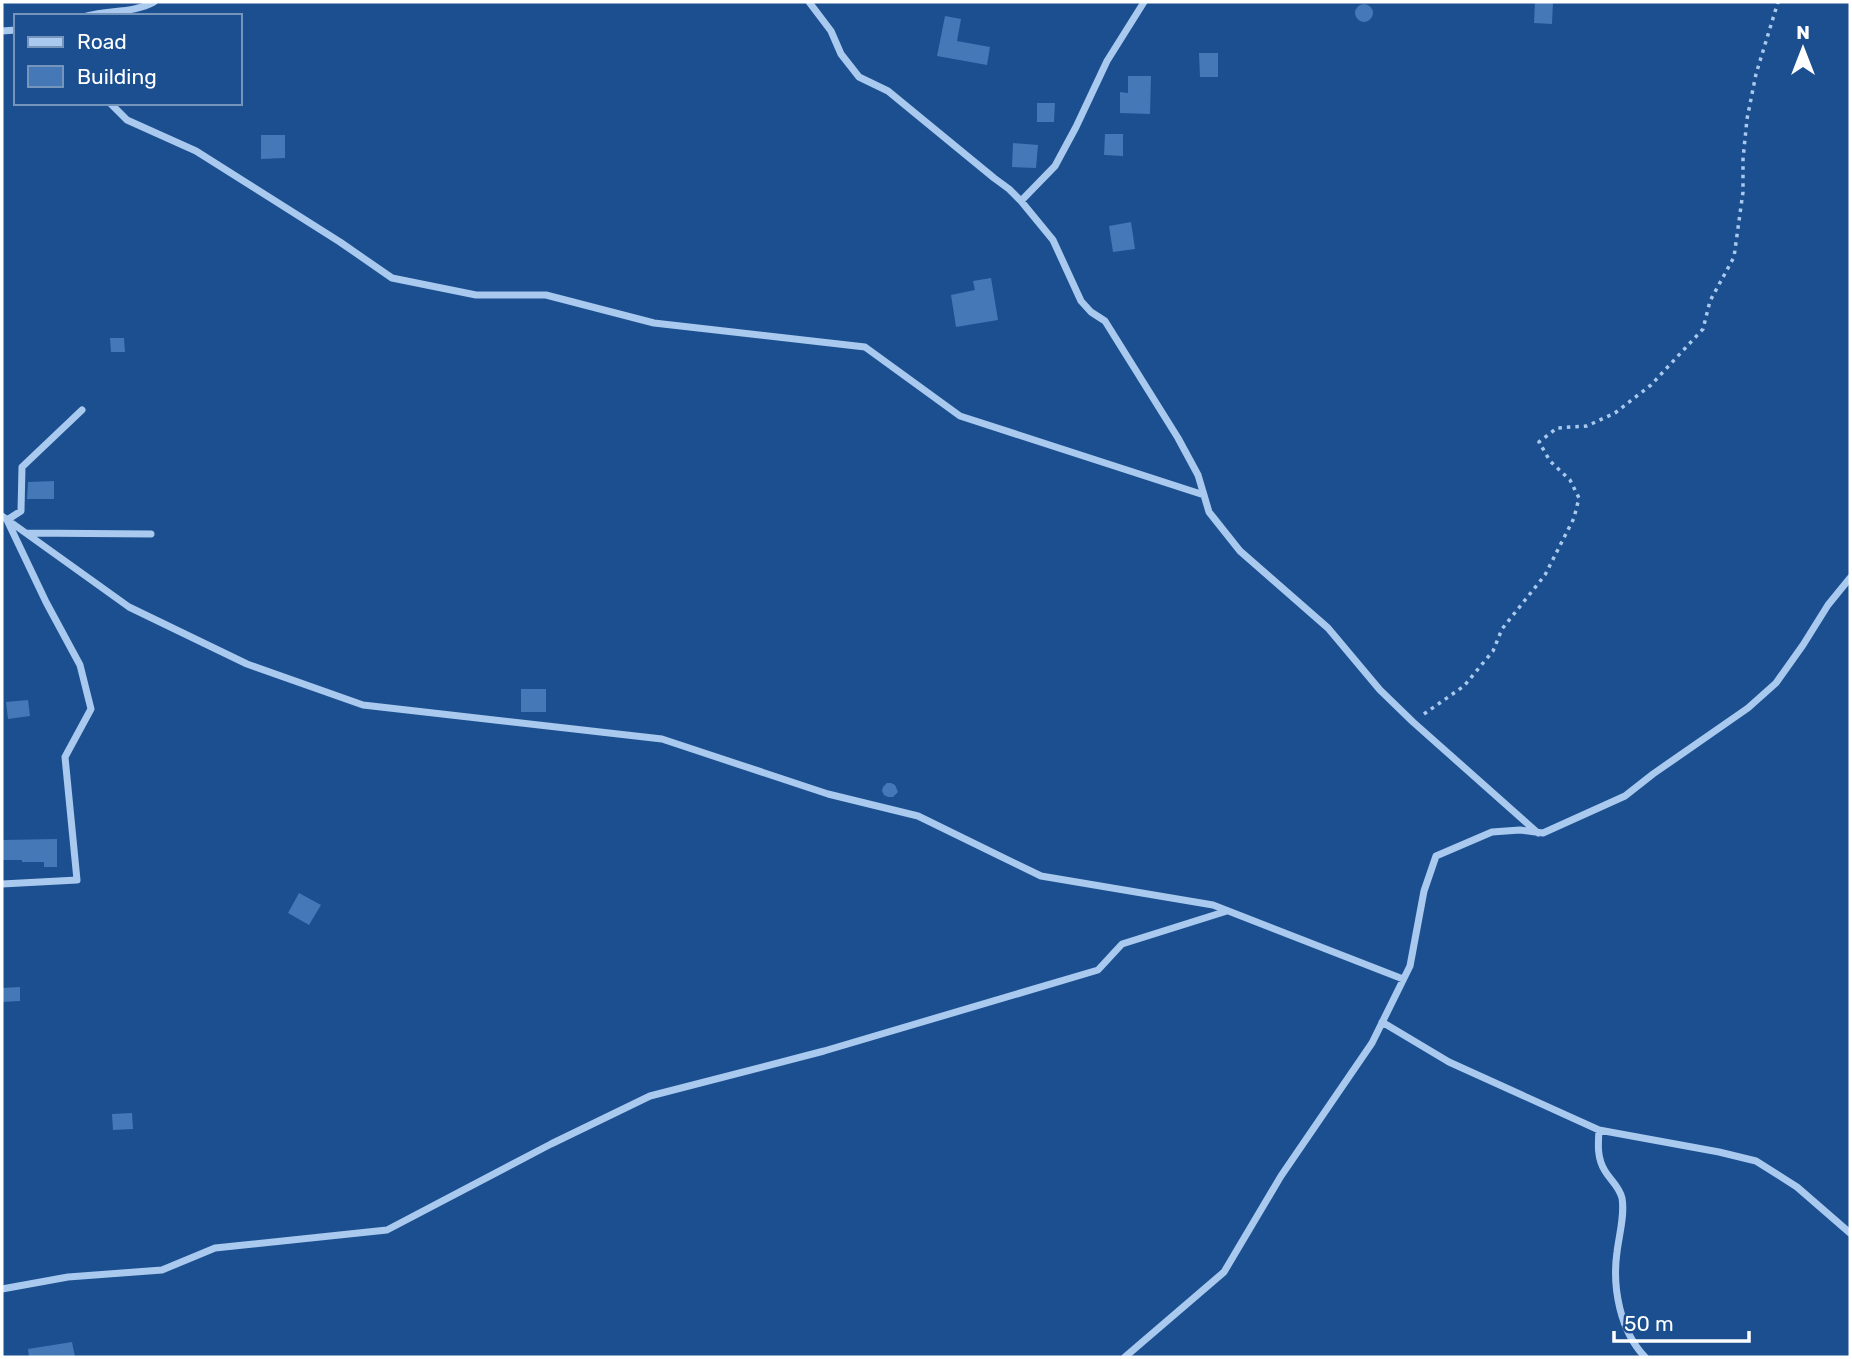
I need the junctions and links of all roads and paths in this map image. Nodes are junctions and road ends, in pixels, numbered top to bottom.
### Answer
1 (154, 2) edge
2 (809, 2) edge
3 (1144, 2) edge
4 (1778, 2) edge
5 (94, 14) edge
6 (112, 105) edge
7 (1021, 201) junction
8 (82, 410) dead end
9 (1204, 495) junction
10 (5, 518) edge
11 (25, 533) junction
12 (151, 534) dead end
13 (1850, 578) edge
14 (1413, 722) junction
15 (1538, 833) junction
16 (2, 884) edge
17 (1227, 911) junction
18 (1403, 979) junction
19 (1382, 1021) junction
20 (1599, 1130) junction
21 (1850, 1233) edge
22 (2, 1289) edge
23 (1125, 1357) edge
24 (1645, 1357) edge

1 - 5 street
2 - 7 street
3 - 7 street
4 - 14 path
6 - 9 street
7 - 9 street
8 - 10 street
9 - 14 street
10 - 11 street
10 - 16 street
11 - 12 street
11 - 17 street
13 - 15 street
14 - 15 street
15 - 18 street
17 - 18 street
17 - 22 street
18 - 19 street
19 - 20 street
19 - 23 street
20 - 21 street
20 - 24 street

